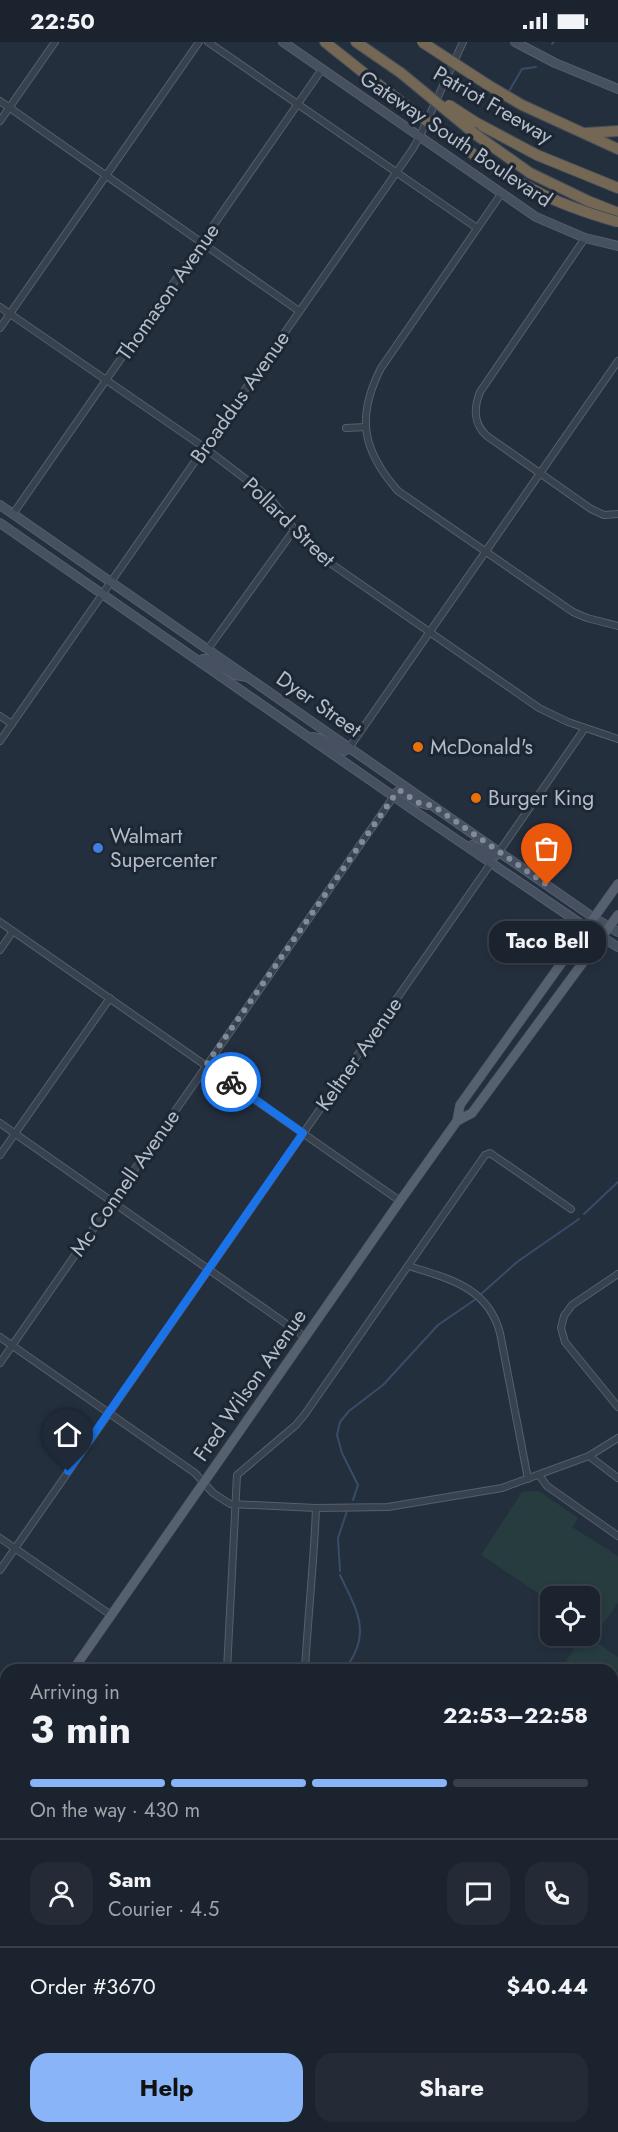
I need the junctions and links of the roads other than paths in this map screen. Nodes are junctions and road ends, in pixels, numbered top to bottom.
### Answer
1 (55, 42) edge
2 (199, 42) edge
3 (208, 42) edge
4 (284, 42) edge
5 (325, 42) edge
6 (356, 42) edge
7 (422, 42) edge
8 (463, 42) edge
9 (515, 42) edge
10 (322, 69) junction
11 (401, 73) junction
12 (618, 89) edge
13 (0, 101) edge
14 (298, 104) junction
15 (9, 107) junction
16 (0, 121) edge
17 (618, 131) edge
18 (585, 134) junction
19 (419, 138) junction
20 (618, 149) edge
21 (396, 172) junction
22 (106, 175) junction
23 (618, 188) edge
24 (501, 194) junction
25 (618, 213) edge
26 (618, 222) edge
27 (477, 228) junction
28 (585, 238) junction
29 (202, 242) junction
30 (618, 246) edge
31 (0, 307) edge
32 (299, 311) junction
33 (10, 314) junction
34 (0, 328) edge
35 (618, 361) edge
36 (106, 381) junction
37 (366, 427) junction
38 (346, 428) dead end
39 (205, 448) junction
40 (540, 474) junction
41 (0, 505) edge
42 (13, 514) junction
43 (618, 514) edge
44 (2, 528) edge
45 (294, 530) junction
46 (485, 552) junction
47 (111, 582) junction
48 (103, 593) junction
49 (618, 626) edge
50 (430, 632) junction
51 (208, 649) junction
52 (200, 662) junction
53 (248, 677) junction
54 (0, 716) edge
55 (12, 724) junction
56 (585, 728) junction
57 (310, 737) junction
58 (618, 739) edge
59 (0, 741) edge
60 (349, 748) junction
61 (394, 796) junction
62 (432, 805) junction
63 (465, 844) junction
64 (499, 852) junction
65 (491, 863) junction
66 (618, 884) edge
67 (618, 915) edge
68 (594, 918) junction
69 (0, 922) edge
70 (587, 928) junction
71 (614, 930) edge
72 (13, 931) junction
73 (603, 938) junction
74 (618, 947) edge
75 (0, 950) edge
76 (110, 998) junction
77 (206, 1065) junction
78 (457, 1122) junction
79 (0, 1123) edge
80 (303, 1133) junction
81 (15, 1134) junction
82 (0, 1155) edge
83 (112, 1201) junction
84 (400, 1201) junction
85 (571, 1209) dead end
86 (409, 1266) junction
87 (209, 1268) junction
88 (618, 1274) edge
89 (0, 1337) edge
90 (305, 1337) junction
91 (12, 1346) junction
92 (0, 1363) edge
93 (618, 1407) edge
94 (109, 1413) junction
95 (618, 1438) edge
96 (589, 1456) junction
97 (540, 1475) junction
98 (618, 1478) edge
99 (528, 1479) junction
100 (204, 1483) junction
101 (235, 1504) junction
102 (316, 1508) junction
103 (618, 1536) edge
104 (0, 1538) edge
105 (15, 1549) junction
106 (0, 1570) edge
107 (111, 1616) junction
108 (77, 1664) edge
109 (227, 1664) edge
110 (305, 1664) edge

1 - 15 street
2 - 22 street
3 - 14 street
4 - 10 main road, Gateway South Boulevard
5 - 26 highway, bridge
6 - 11 highway, Patriot Freeway
7 - 18 highway, Patriot Freeway, bridge
8 - 19 street, Broaddus Avenue
9 - 12 main road
10 - 14 street, Thomason Avenue
10 - 19 main road, Gateway South Boulevard
11 - 23 highway, Patriot Freeway, bridge
11 - 25 highway, bridge
13 - 15 street
14 - 21 street
14 - 29 street, Thomason Avenue
15 - 16 street
15 - 22 street
17 - 18 highway
18 - 20 highway, Patriot Freeway
19 - 21 street, Broaddus Avenue
19 - 24 main road, Gateway South Boulevard
21 - 27 street
21 - 32 street, Broaddus Avenue
22 - 29 street
22 - 33 street
24 - 27 street
24 - 28 main road, Gateway South Boulevard
27 - 37 street
28 - 30 main road, Gateway South Boulevard
28 - 40 street
29 - 32 street
29 - 36 street, Thomason Avenue
31 - 33 street, Pollard Street
32 - 39 street, Broaddus Avenue
33 - 34 street
33 - 36 street, Pollard Street
35 - 40 street
36 - 39 street, Pollard Street
36 - 42 street, Thomason Avenue
37 - 38 street
37 - 46 street
39 - 45 street, Pollard Street
39 - 47 street, Broaddus Avenue
40 - 43 street
40 - 46 street
41 - 42 main road, Dyer Street
42 - 47 main road, Dyer Street
44 - 48 main road, Dyer Street
45 - 50 street, Pollard Street
45 - 51 street
46 - 49 street
46 - 50 street
47 - 48 street, Broaddus Avenue
47 - 51 main road, Dyer Street
48 - 52 main road, Dyer Street
48 - 55 street, Broaddus Avenue
50 - 56 street, Pollard Street
50 - 60 street
51 - 53 main road, Dyer Street
52 - 53 main road
52 - 57 main road, Dyer Street
53 - 60 main road, Dyer Street
54 - 55 street
55 - 59 street, Broaddus Avenue
56 - 58 street, Pollard Street
56 - 64 street
57 - 60 main road
57 - 61 main road, Dyer Street
60 - 62 main road, Dyer Street
61 - 62 main road
61 - 63 main road, Dyer Street
61 - 77 street, Mc Connell Avenue
62 - 64 main road, Dyer Street
63 - 64 main road
63 - 65 main road, Dyer Street
64 - 68 main road, Dyer Street
65 - 70 main road, Dyer Street
65 - 80 street, Keltner Avenue
66 - 68 main road, Fred Wilson Avenue
67 - 71 main road, Fred Wilson Avenue
68 - 70 main road, Fred Wilson Avenue
68 - 71 main road, Dyer Street
69 - 72 street
70 - 73 main road, Dyer Street
70 - 78 main road, Fred Wilson Avenue
71 - 73 main road, Fred Wilson Avenue
72 - 75 street
72 - 76 street
73 - 74 main road, Dyer Street
73 - 78 main road, Fred Wilson Avenue
76 - 77 street
76 - 81 street
77 - 80 street
77 - 83 street, Mc Connell Avenue
78 - 84 main road, Fred Wilson Avenue
79 - 81 street
80 - 84 street
80 - 87 street, Keltner Avenue
81 - 82 street
81 - 83 street
83 - 87 street
83 - 91 street, Mc Connell Avenue
84 - 90 main road, Fred Wilson Avenue
85 - 86 street
86 - 99 street
86 - 101 street
87 - 90 street
87 - 94 street, Keltner Avenue
88 - 93 street
89 - 91 street
90 - 100 main road, Fred Wilson Avenue
91 - 92 street, Mc Connell Avenue
91 - 94 street
94 - 100 street
94 - 105 street, Keltner Avenue
95 - 96 street
96 - 97 street
96 - 98 street
97 - 99 street
97 - 103 street
99 - 102 street
100 - 101 street
100 - 107 main road, Fred Wilson Avenue
101 - 102 street
101 - 109 street
102 - 110 street
104 - 105 street
105 - 106 street, Keltner Avenue
105 - 107 street
107 - 108 main road, Fred Wilson Avenue

